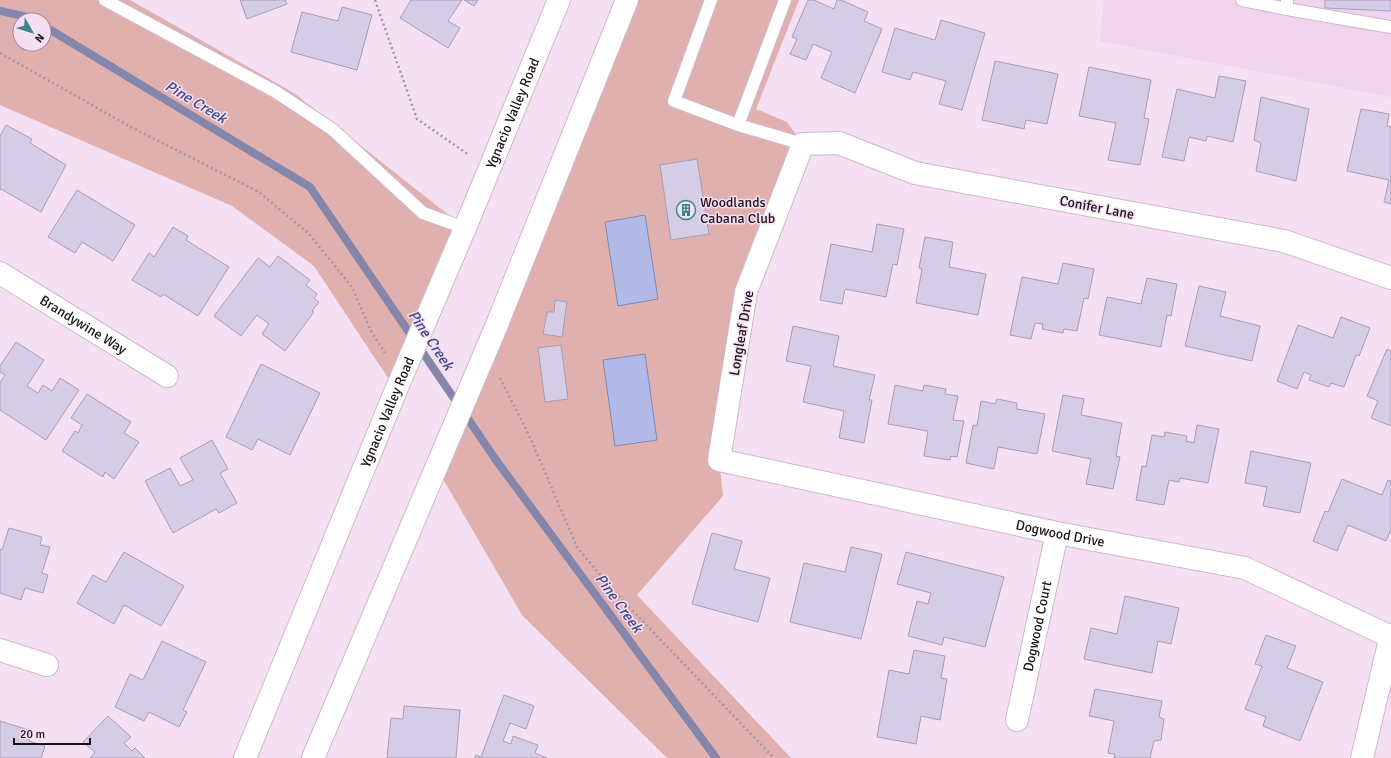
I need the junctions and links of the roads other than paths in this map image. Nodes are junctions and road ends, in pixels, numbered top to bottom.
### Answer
1 (105, 0) edge
2 (559, 0) edge
3 (627, 0) edge
4 (711, 0) edge
5 (785, 0) edge
6 (1242, 0) edge
7 (1287, 4) edge
8 (1391, 27) edge
9 (738, 125) junction
10 (802, 144) junction
11 (465, 228) junction
12 (0, 273) edge
13 (1391, 278) edge
14 (167, 376) dead end
15 (719, 460) joint
16 (1057, 533) junction
17 (1391, 636) edge
18 (0, 650) edge
19 (47, 665) dead end
20 (1017, 720) dead end
21 (245, 758) edge
22 (313, 758) edge
23 (1362, 758) edge

1 - 11 lane
2 - 11 main road, Ygnacio Valley Road
3 - 22 main road
4 - 9 lane
5 - 9 lane
6 - 7 lane
7 - 8 lane
9 - 10 lane
10 - 13 main road, Conifer Lane
10 - 15 main road, Longleaf Drive
11 - 21 main road, Ygnacio Valley Road
12 - 14 main road, Brandywine Way
15 - 16 main road, Dogwood Drive
16 - 17 main road, Dogwood Drive
16 - 20 main road, Dogwood Court
17 - 23 main road
18 - 19 main road

